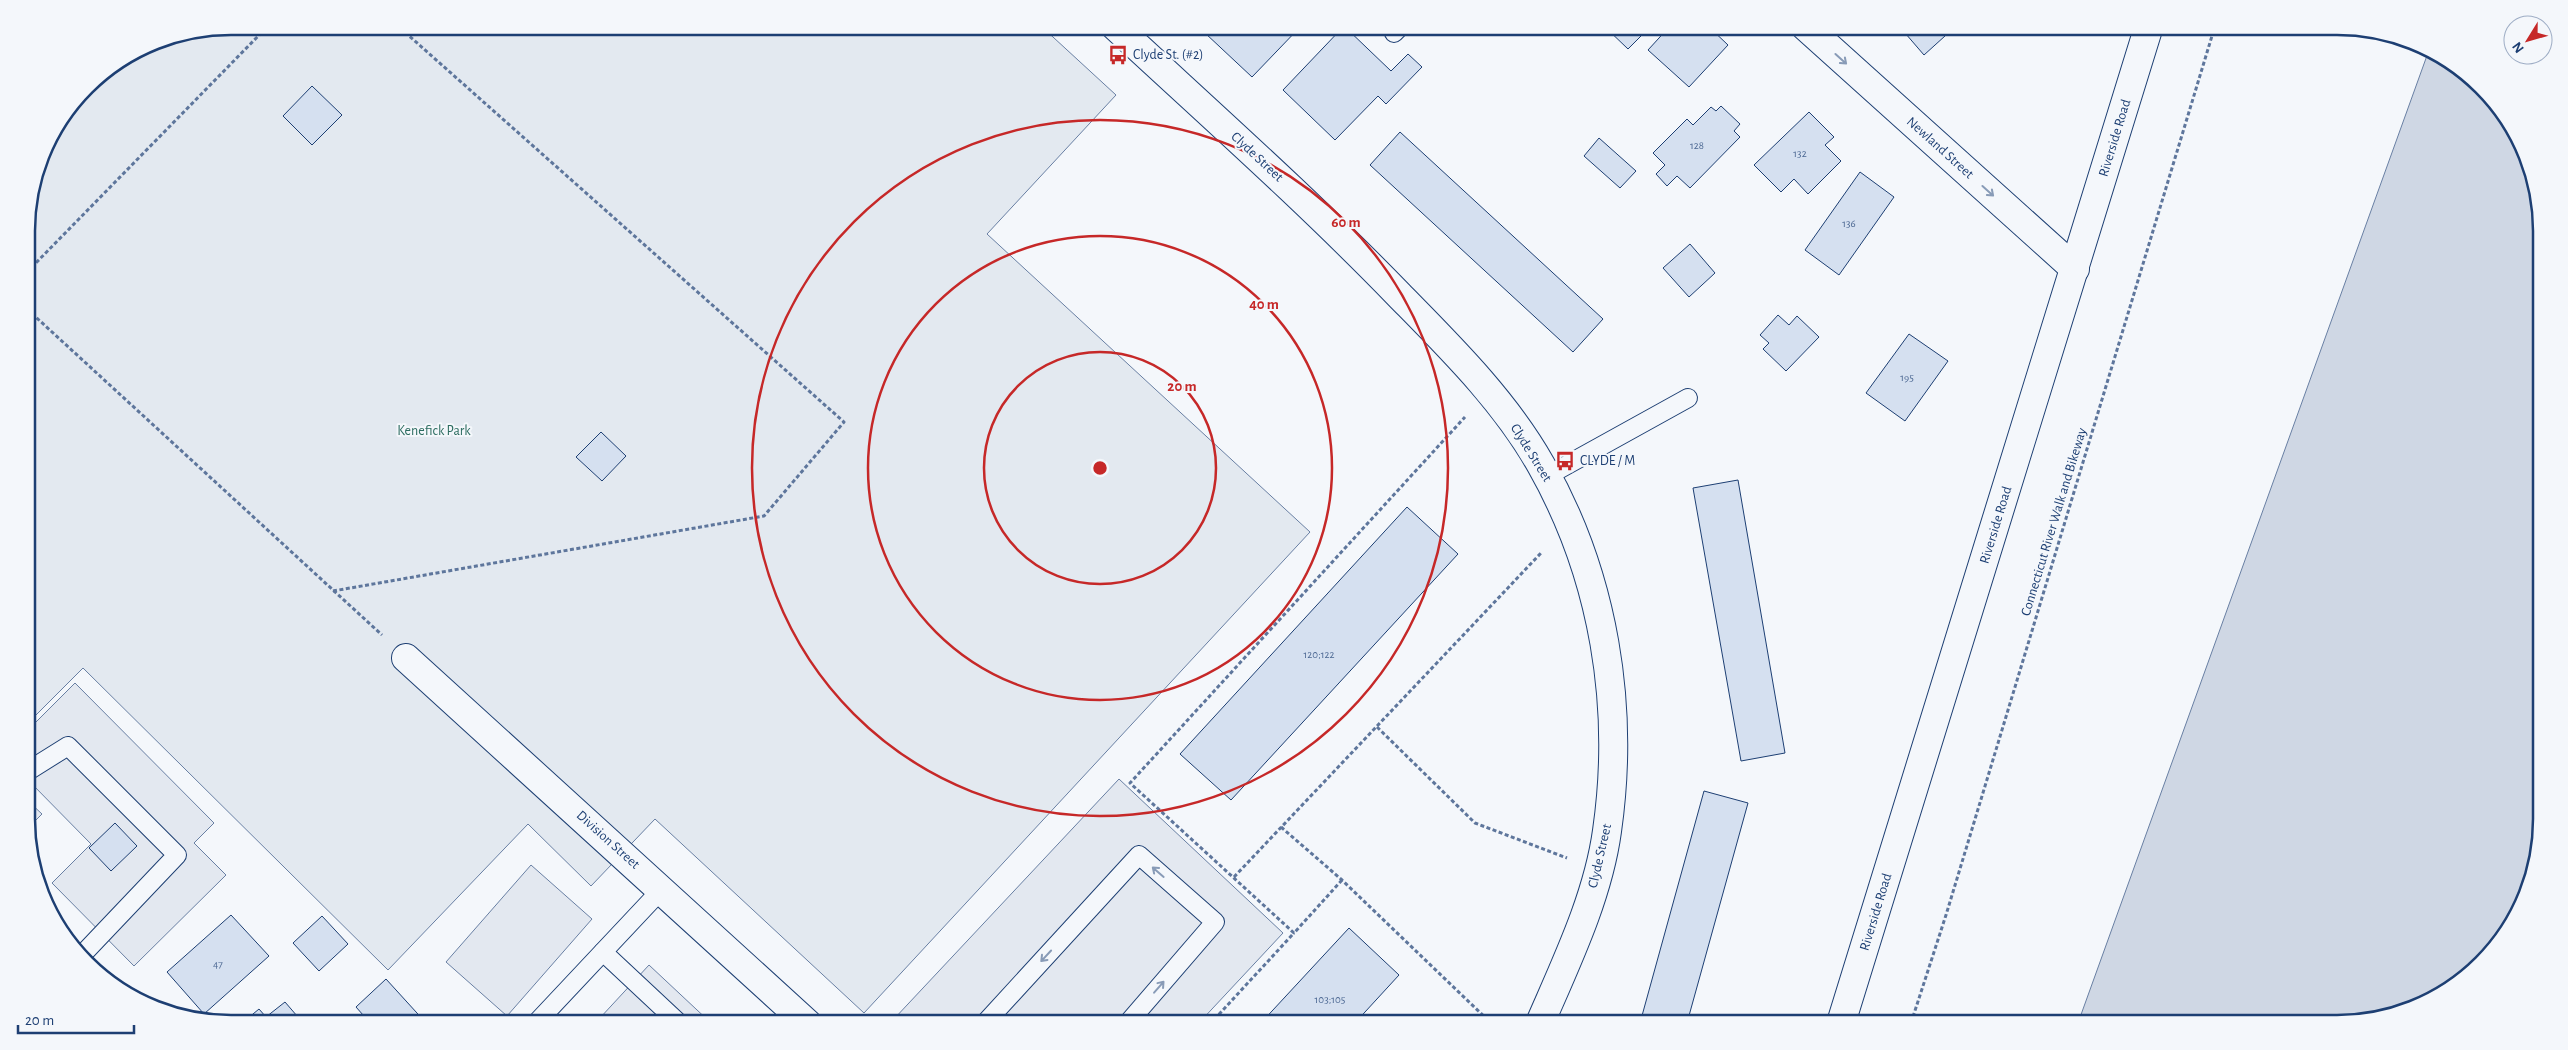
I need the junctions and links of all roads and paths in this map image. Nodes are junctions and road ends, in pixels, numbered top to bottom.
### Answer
1 (259, 35) edge
2 (408, 35) edge
3 (1125, 35) edge
4 (1815, 35) edge
5 (2146, 35) edge
6 (2212, 35) edge
7 (35, 264) edge
8 (2074, 269) junction
9 (35, 316) edge
10 (1688, 398) dead end
11 (1465, 416) dead end
12 (1547, 476) junction
13 (1541, 553) dead end
14 (333, 590) junction
15 (406, 658) joint
16 (1377, 727) junction
17 (35, 767) edge
18 (1281, 827) junction
19 (1567, 858) dead end
20 (1234, 877) junction
21 (1342, 880) junction
22 (662, 889) junction
23 (1294, 933) junction
24 (86, 951) edge
25 (603, 952) junction
26 (544, 1015) edge
27 (670, 1015) edge
28 (798, 1015) edge
29 (992, 1015) edge
30 (1135, 1015) edge
31 (1218, 1015) edge
32 (1482, 1015) edge
33 (1544, 1015) edge
34 (1843, 1015) edge
35 (1913, 1015) edge

1 - 7 path
2 - 14 path
3 - 12 street, Clyde Street
4 -> 8 street, Newland Street
5 - 8 street, Riverside Road
6 - 35 path, Connecticut River Walk and Bikeway
8 - 34 street, Riverside Road
9 - 14 path
10 - 12 lane
11 - 20 path
12 - 33 street, Clyde Street
13 - 16 path
14 - 15 path
15 - 22 street, Division Street
16 - 18 path
16 - 19 path
17 - 24 lane
18 - 20 path
18 - 21 path
20 - 23 path
21 - 23 path
21 - 32 path
22 - 25 lane
22 - 28 street, Division Street
23 - 31 path
25 - 26 lane
25 - 27 lane
30 -> 29 lane

